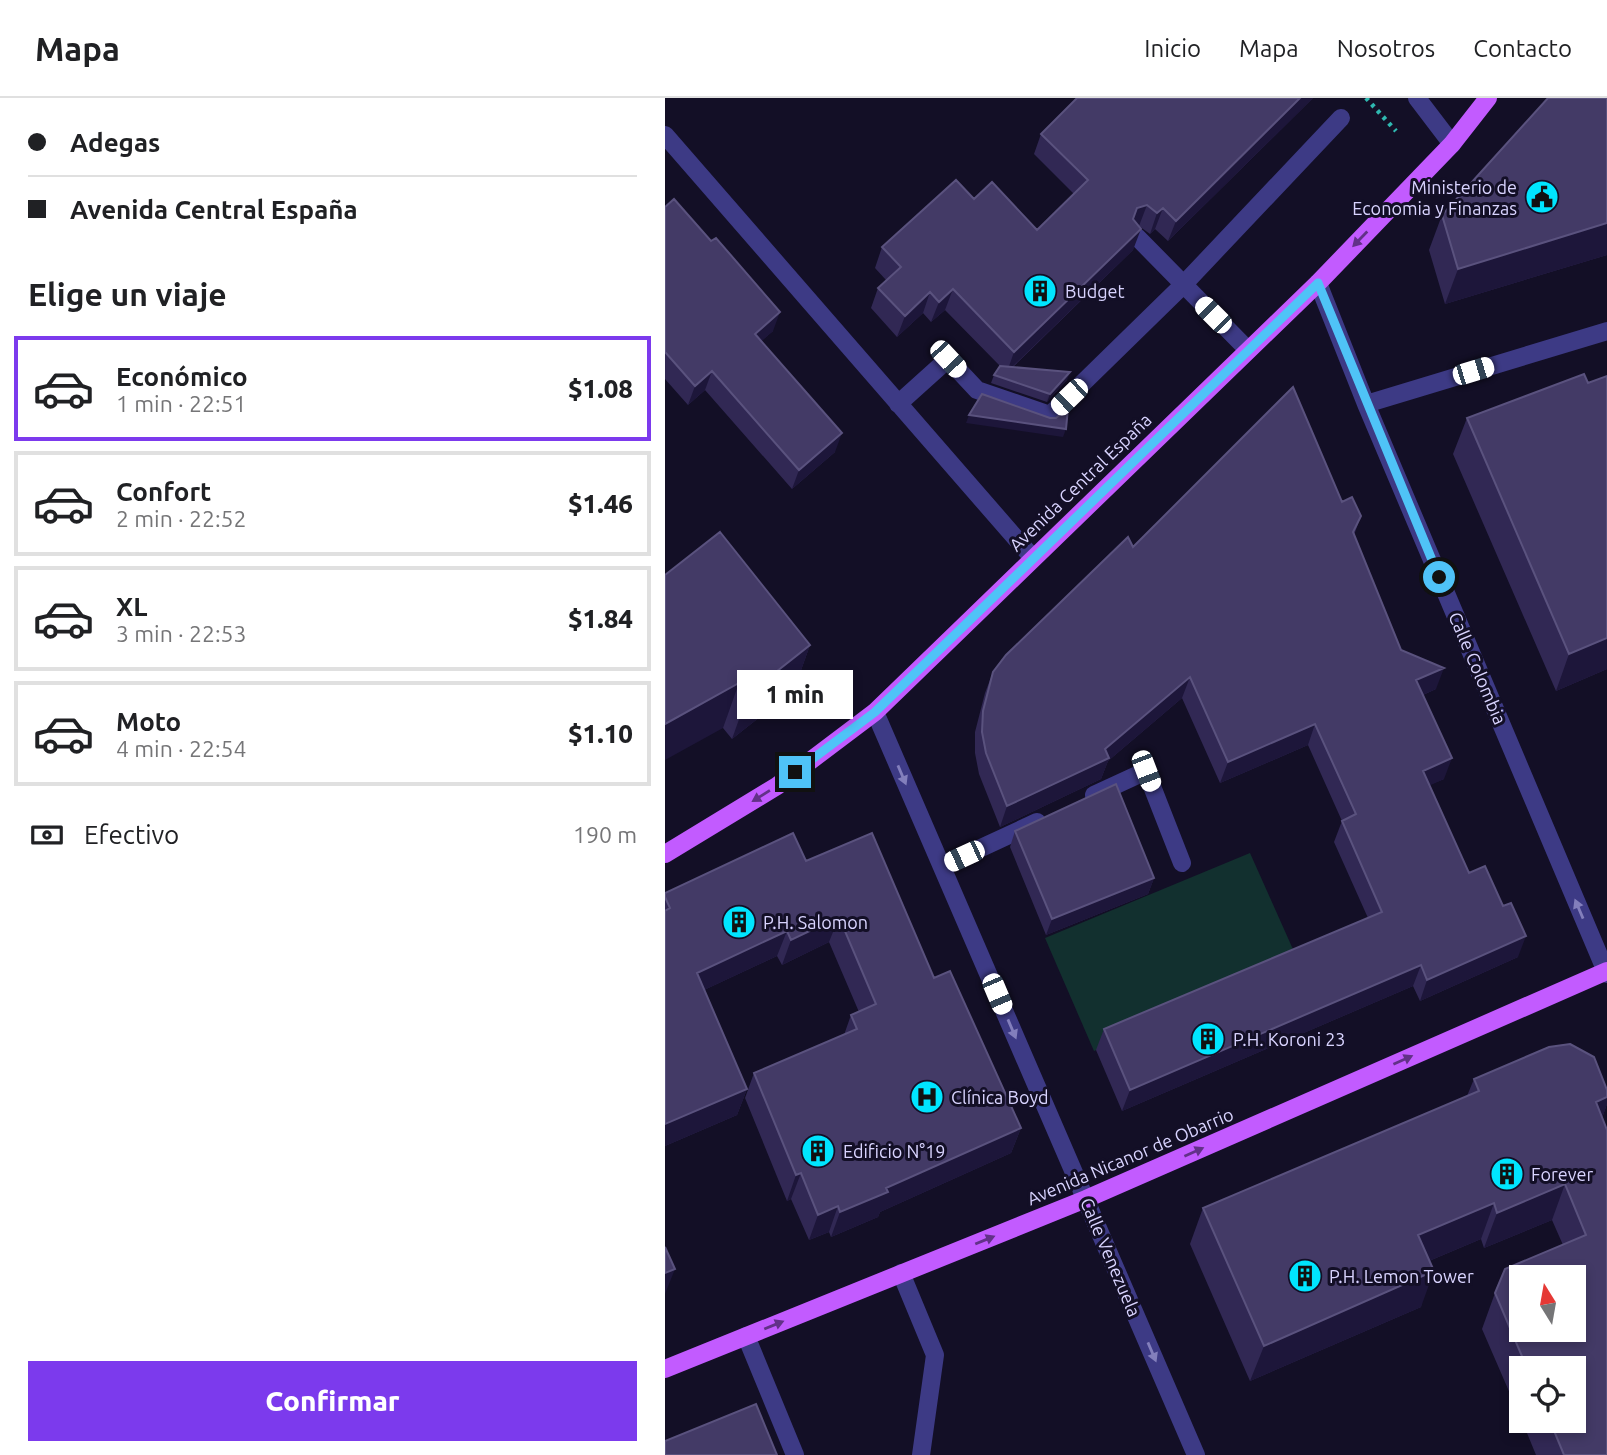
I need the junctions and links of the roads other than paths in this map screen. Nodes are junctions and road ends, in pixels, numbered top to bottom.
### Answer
1 (1417, 98) edge
2 (1488, 98) edge
3 (1341, 118) dead end
4 (665, 135) edge
5 (1453, 144) junction
6 (1137, 237) edge
7 (1318, 283) junction
8 (1183, 285) junction
9 (1607, 331) edge
10 (1248, 349) junction
11 (898, 404) junction
12 (1366, 404) junction
13 (1032, 557) junction
14 (875, 712) junction
15 (1074, 805) edge
16 (1050, 816) edge
17 (665, 854) edge
18 (1182, 863) dead end
19 (941, 866) junction
20 (1607, 972) edge
21 (1086, 1199) junction
22 (901, 1273) junction
23 (746, 1336) junction
24 (665, 1369) edge
25 (795, 1455) edge
26 (921, 1455) edge
27 (1196, 1455) edge

1 - 5 street
2 - 5 main road, Avenida Central España
3 - 8 street
4 - 11 street
5 -> 7 main road, Avenida Central España
6 - 8 street
7 - 10 main road, Avenida Central España
7 - 12 street, Calle Colombia
8 - 10 street
8 - 11 street
9 - 12 street
10 - 13 main road, Avenida Central España
11 - 13 street
20 -> 12 street, Calle Colombia
13 - 14 main road, Avenida Central España
14 -> 17 main road, Avenida Central España
14 -> 19 street, Calle Venezuela
15 - 18 street
16 - 19 street
19 -> 21 street, Calle Venezuela
21 -> 20 main road, Avenida Nicanor de Obarrio
22 -> 21 main road, Avenida Nicanor de Obarrio
21 -> 27 street, Calle Venezuela
23 -> 22 main road, Avenida Nicanor de Obarrio
22 - 26 street
23 - 24 main road, Avenida Nicanor de Obarrio
23 - 25 street

